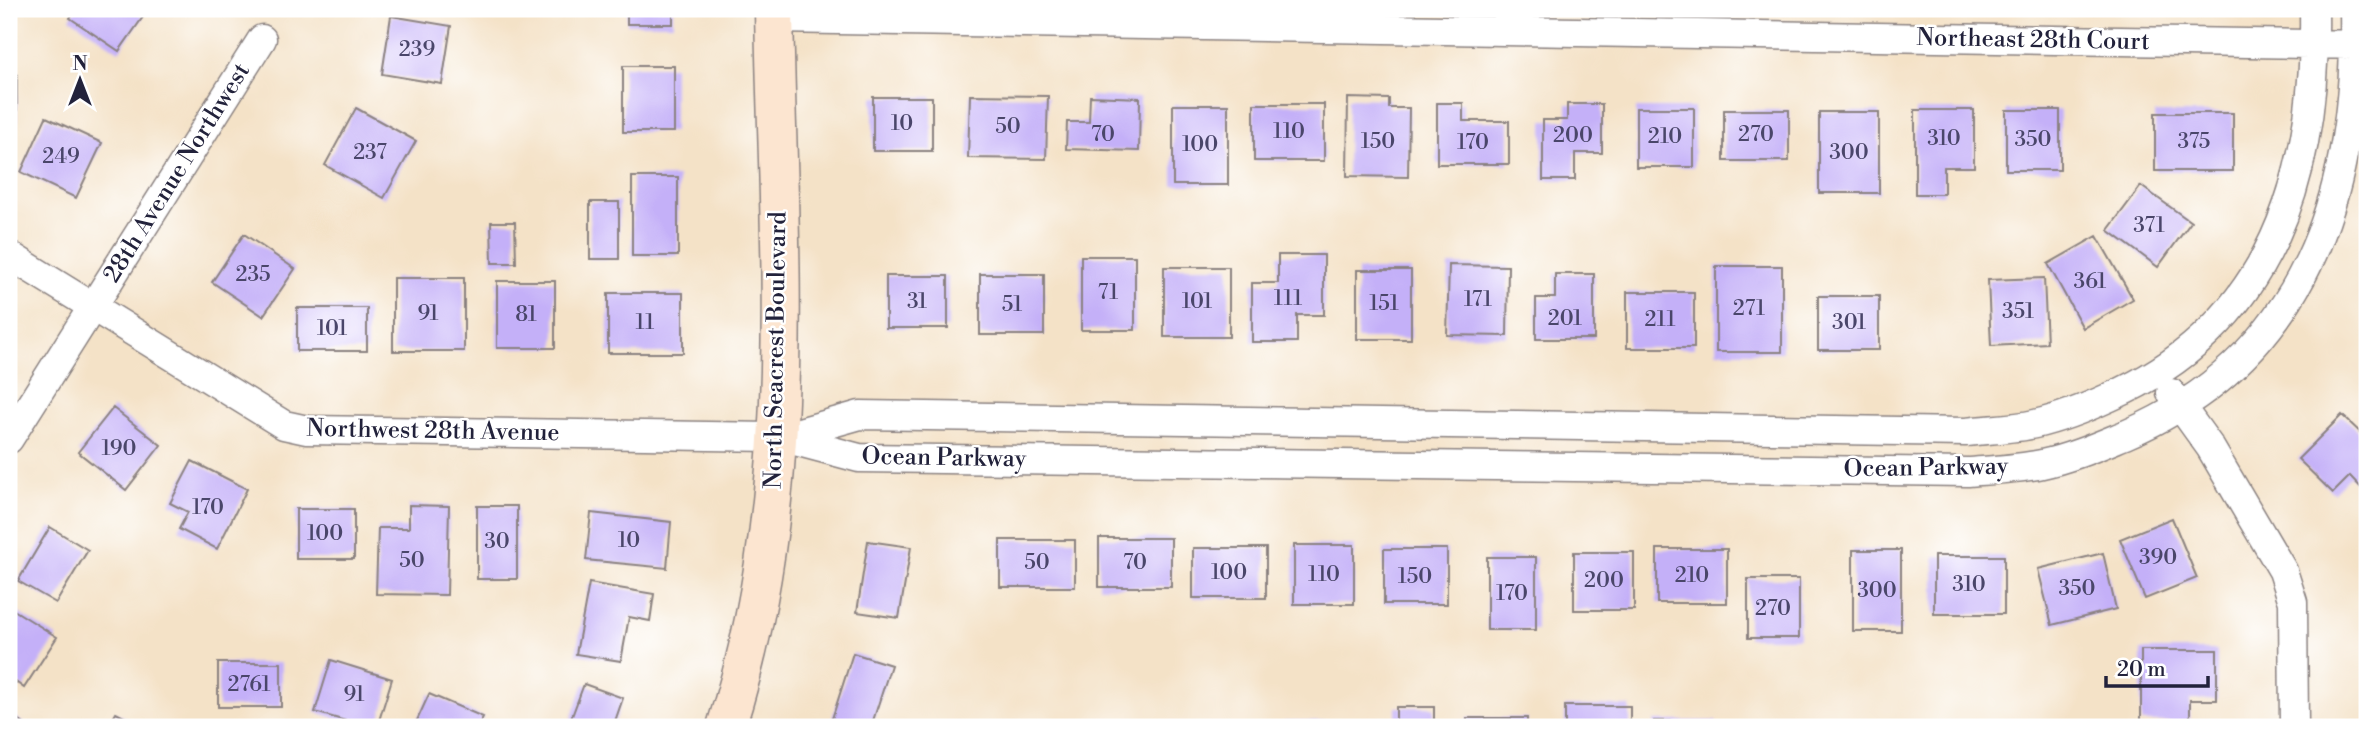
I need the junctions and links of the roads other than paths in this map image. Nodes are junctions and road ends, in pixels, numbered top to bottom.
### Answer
1 (2314, 9) edge
2 (2354, 9) edge
3 (774, 14) edge
4 (262, 39) dead end
5 (2315, 44) junction
6 (2361, 45) edge
7 (9, 255) edge
8 (92, 307) junction
9 (2157, 374) junction
10 (2181, 406) junction
11 (1415, 424) junction
12 (779, 437) junction
13 (9, 439) edge
14 (1414, 465) junction
15 (726, 727) edge
16 (2294, 727) edge

1 - 5 street, Ocean Parkway
2 - 6 street, Ocean Parkway
3 - 5 street, Northeast 28th Court
3 - 12 street, North Seacrest Boulevard
4 - 8 street, 28th Avenue Northwest
5 - 6 street, Northeast 28th Court
5 - 9 street, Ocean Parkway
6 - 10 street, Ocean Parkway
7 - 8 street, Northwest 28th Avenue
8 - 12 street, Northwest 28th Avenue
8 - 13 street, 28th Avenue Northwest
9 - 10 street
9 - 11 street, Ocean Parkway
10 - 14 street, Ocean Parkway
10 - 16 street
11 - 12 street, Ocean Parkway
11 - 14 street
12 - 14 street, Ocean Parkway
12 - 15 street, North Seacrest Boulevard

